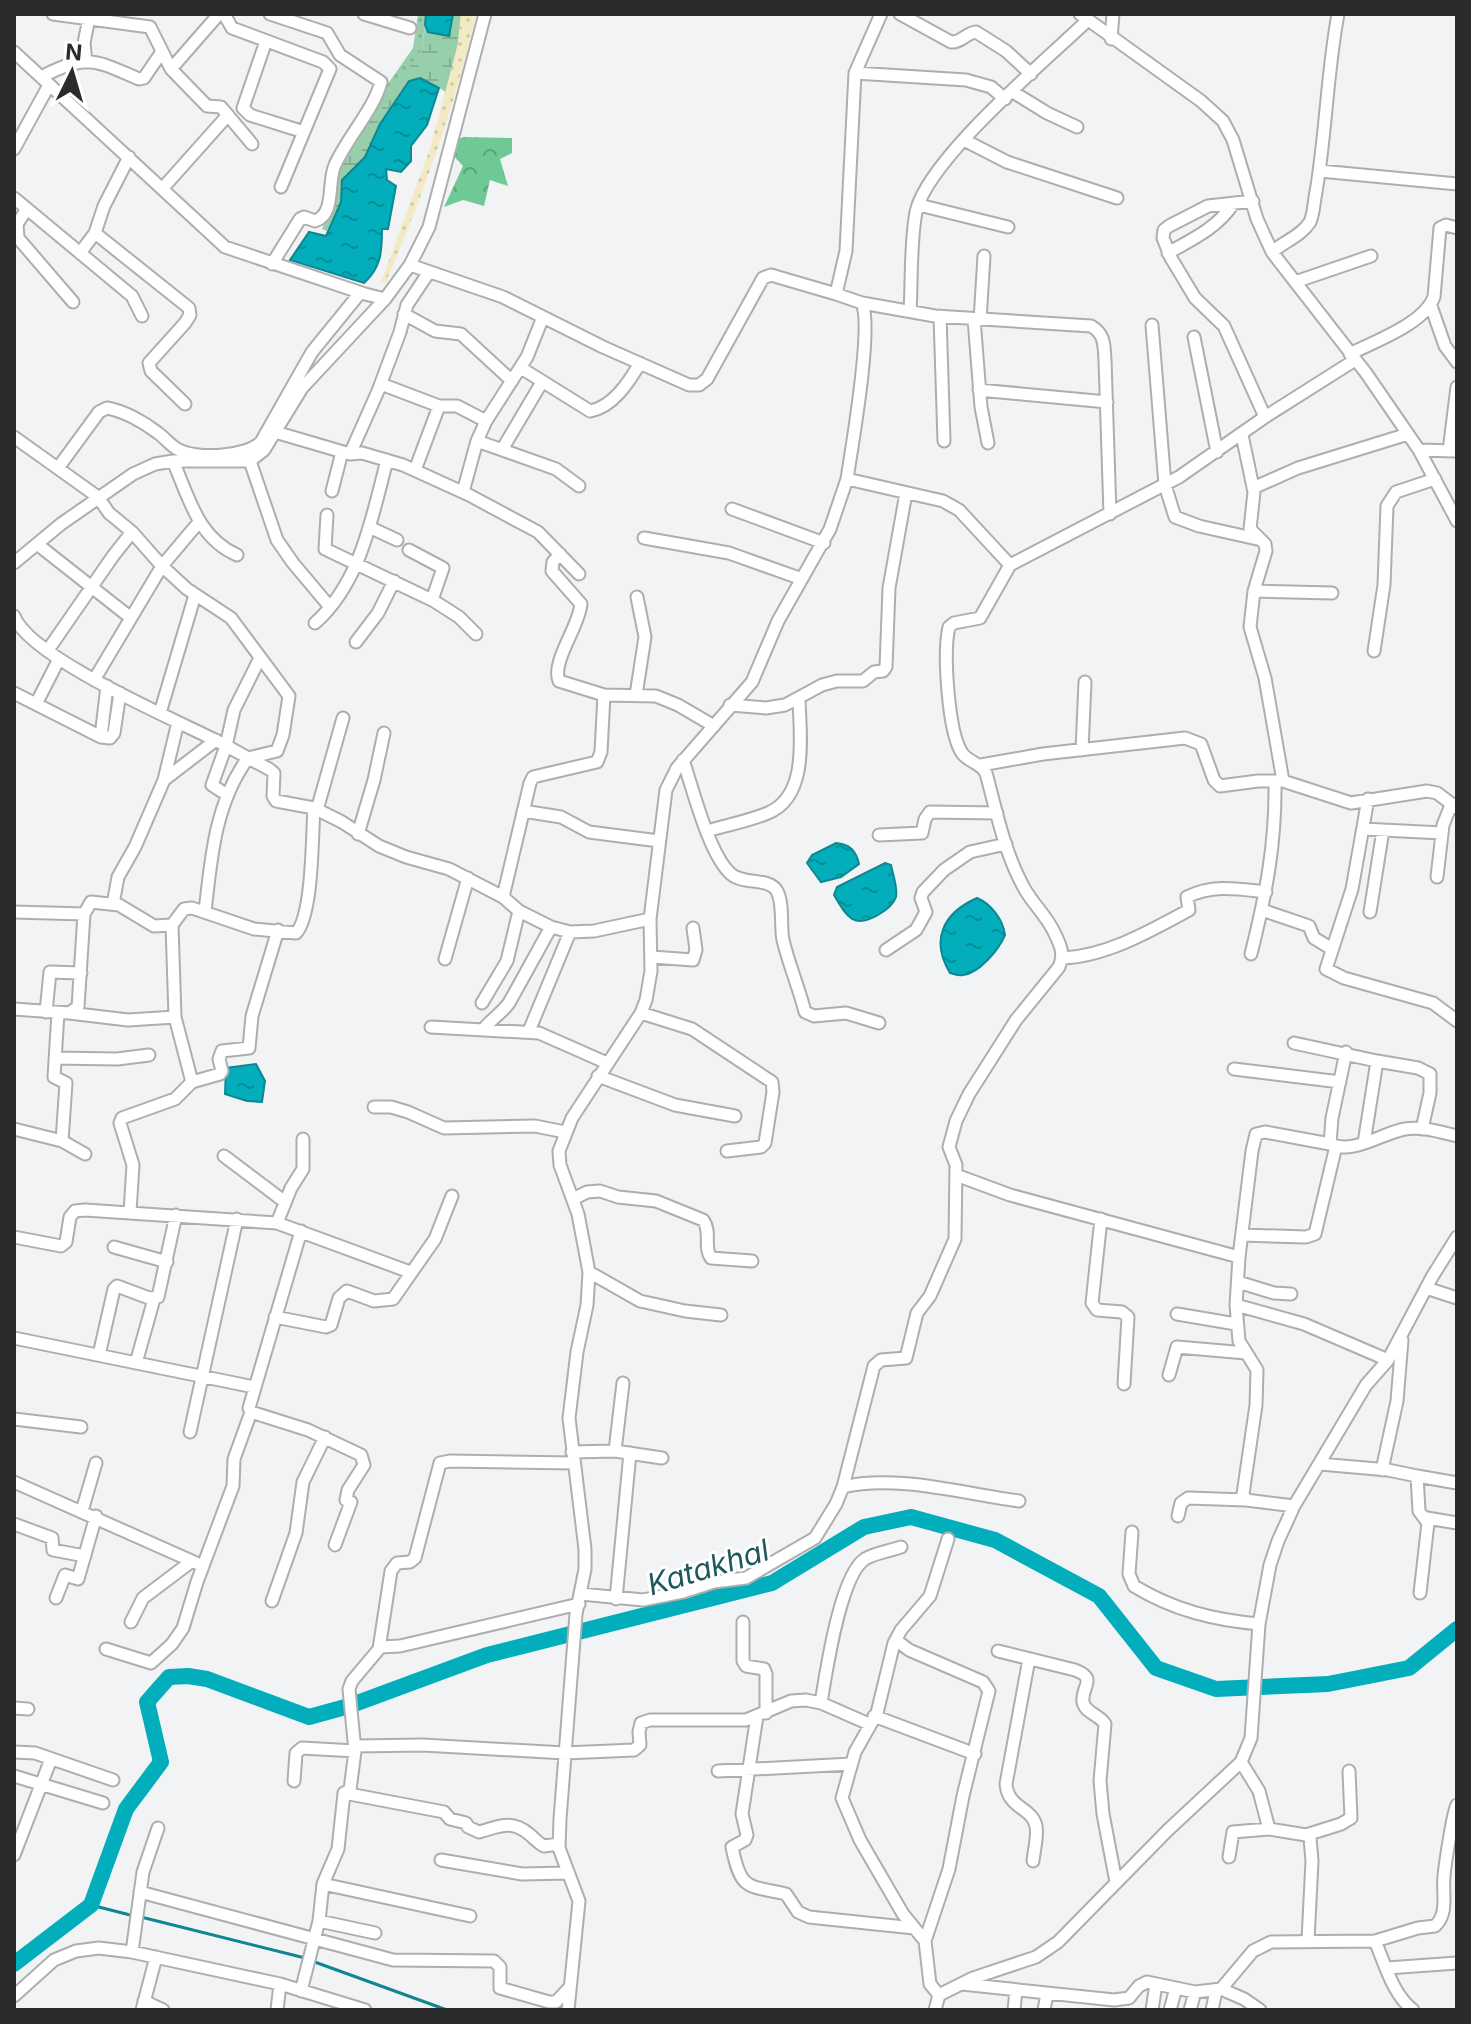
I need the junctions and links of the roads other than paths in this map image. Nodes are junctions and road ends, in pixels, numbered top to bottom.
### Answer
1 (53, 14) edge
2 (221, 14) edge
3 (270, 14) edge
4 (364, 14) edge
5 (485, 14) edge
6 (881, 14) edge
7 (900, 14) edge
8 (1113, 14) edge
9 (1338, 14) edge
10 (1084, 17) edge
11 (89, 18) junction
12 (150, 20) edge
13 (410, 28) dead end
14 (1111, 39) junction
15 (266, 41) junction
16 (14, 52) edge
17 (161, 53) junction
18 (86, 62) junction
19 (171, 69) junction
20 (855, 73) junction
21 (1031, 74) junction
22 (45, 81) junction
23 (1009, 95) junction
24 (228, 115) junction
25 (1077, 127) dead end
26 (304, 132) junction
27 (964, 140) junction
28 (252, 144) dead end
29 (14, 149) edge
30 (129, 157) junction
31 (1320, 171) junction
32 (1457, 184) edge
33 (281, 187) dead end
34 (162, 189) junction
35 (14, 198) edge
36 (1117, 198) dead end
37 (1253, 201) junction
38 (1233, 204) junction
39 (919, 205) junction
40 (27, 209) junction
41 (1008, 227) dead end
42 (1457, 227) edge
43 (95, 233) junction
44 (1272, 252) junction
45 (80, 253) junction
46 (1168, 253) junction
47 (984, 256) dead end
48 (1371, 256) dead end
49 (272, 264) junction
50 (410, 265) junction
51 (429, 272) junction
52 (1295, 282) junction
53 (360, 293) junction
54 (836, 294) junction
55 (385, 299) junction
56 (73, 302) dead end
57 (862, 303) junction
58 (1431, 306) junction
59 (910, 311) junction
60 (404, 314) junction
61 (142, 316) dead end
62 (940, 316) junction
63 (543, 317) junction
64 (977, 319) junction
65 (1152, 325) dead end
66 (1194, 337) dead end
67 (1352, 357) junction
68 (1457, 362) edge
69 (640, 363) junction
70 (521, 368) junction
71 (512, 381) junction
72 (542, 382) junction
73 (381, 384) junction
74 (1457, 387) edge
75 (979, 390) junction
76 (1107, 402) junction
77 (185, 404) dead end
78 (439, 406) junction
79 (1265, 417) junction
80 (486, 421) junction
81 (275, 432) junction
82 (1408, 434) junction
83 (1242, 435) junction
84 (14, 437) edge
85 (477, 441) junction
86 (944, 441) dead end
87 (988, 443) dead end
88 (503, 448) junction
89 (1419, 450) junction
90 (1453, 451) edge
91 (1217, 452) junction
92 (346, 453) junction
93 (387, 460) junction
94 (173, 461) junction
95 (250, 461) junction
96 (58, 468) junction
97 (415, 470) junction
98 (847, 479) junction
99 (1435, 479) junction
100 (1165, 485) junction
101 (579, 486) dead end
102 (1253, 488) junction
103 (332, 491) dead end
104 (463, 492) junction
105 (906, 493) junction
106 (98, 497) junction
107 (732, 509) dead end
108 (1110, 514) junction
109 (1456, 514) edge
110 (327, 515) dead end
111 (199, 522) junction
112 (369, 527) junction
113 (132, 532) junction
114 (644, 538) dead end
115 (1260, 539) junction
116 (397, 540) dead end
117 (824, 543) junction
118 (37, 544) junction
119 (409, 550) dead end
120 (560, 554) junction
121 (237, 555) dead end
122 (14, 563) edge
123 (357, 564) junction
124 (1010, 565) junction
125 (162, 566) junction
126 (579, 574) dead end
127 (802, 579) junction
128 (394, 581) junction
129 (92, 589) junction
130 (1254, 591) junction
131 (1332, 593) dead end
132 (195, 595) junction
133 (637, 597) dead end
134 (432, 600) junction
135 (330, 607) junction
136 (14, 616) edge
137 (131, 618) junction
138 (315, 623) dead end
139 (476, 634) dead end
140 (356, 642) dead end
141 (48, 650) junction
142 (1374, 651) dead end
143 (260, 658) junction
144 (59, 659) junction
145 (94, 680) junction
146 (1085, 682) dead end
147 (107, 686) junction
148 (14, 693) edge
149 (120, 693) junction
150 (604, 695) junction
151 (636, 695) junction
152 (799, 699) junction
153 (36, 704) junction
154 (730, 705) junction
155 (160, 713) junction
156 (343, 718) dead end
157 (178, 722) junction
158 (714, 726) junction
159 (384, 733) dead end
160 (101, 737) junction
161 (221, 743) junction
162 (281, 743) junction
163 (1082, 750) junction
164 (248, 758) junction
165 (683, 760) junction
166 (981, 765) junction
167 (275, 779) junction
168 (164, 780) junction
169 (1279, 781) junction
170 (227, 795) junction
171 (1368, 799) junction
172 (1454, 806) edge
173 (316, 809) junction
174 (523, 811) junction
175 (997, 813) junction
176 (1363, 829) junction
177 (1383, 830) junction
178 (707, 831) junction
179 (1442, 833) junction
180 (358, 834) junction
181 (879, 835) dead end
182 (659, 841) junction
183 (1006, 844) junction
184 (1437, 877) dead end
185 (468, 878) junction
186 (1266, 892) junction
187 (503, 897) junction
188 (113, 904) junction
189 (1262, 910) junction
190 (519, 911) junction
191 (14, 912) edge
192 (205, 912) junction
193 (1370, 912) dead end
194 (84, 914) junction
195 (650, 919) junction
196 (172, 925) junction
197 (551, 927) junction
198 (693, 928) dead end
199 (278, 930) junction
200 (570, 932) junction
201 (1332, 949) junction
202 (886, 950) dead end
203 (1251, 954) dead end
204 (652, 957) junction
205 (1063, 958) junction
206 (445, 959) dead end
207 (81, 973) junction
208 (482, 1003) dead end
209 (14, 1009) edge
210 (58, 1013) junction
211 (641, 1013) junction
212 (175, 1017) junction
213 (1457, 1021) edge
214 (879, 1023) dead end
215 (431, 1027) dead end
216 (483, 1030) junction
217 (529, 1031) junction
218 (1294, 1043) dead end
219 (1346, 1052) junction
220 (149, 1055) dead end
221 (55, 1058) junction
222 (1377, 1061) junction
223 (607, 1063) junction
224 (1234, 1069) dead end
225 (598, 1076) junction
226 (192, 1082) junction
227 (1340, 1082) junction
228 (374, 1107) dead end
229 (735, 1116) dead end
230 (14, 1129) edge
231 (1422, 1129) junction
232 (565, 1132) junction
233 (1457, 1136) edge
234 (303, 1139) dead end
235 (62, 1141) junction
236 (1364, 1143) junction
237 (1333, 1145) junction
238 (727, 1151) dead end
239 (85, 1154) dead end
240 (224, 1156) dead end
241 (956, 1175) junction
242 (452, 1196) dead end
243 (573, 1199) junction
244 (285, 1202) junction
245 (130, 1212) junction
246 (176, 1215) junction
247 (237, 1219) junction
248 (1101, 1219) junction
249 (277, 1223) junction
250 (301, 1231) junction
251 (1242, 1235) junction
252 (14, 1237) edge
253 (1457, 1237) edge
254 (114, 1247) dead end
255 (1239, 1257) junction
256 (752, 1261) dead end
257 (167, 1262) junction
258 (410, 1272) junction
259 (589, 1272) junction
260 (1238, 1282) junction
261 (1426, 1288) junction
262 (1291, 1294) dead end
263 (1457, 1298) edge
264 (154, 1299) junction
265 (1236, 1305) junction
266 (1177, 1314) dead end
267 (721, 1315) dead end
268 (275, 1317) junction
269 (1236, 1324) junction
270 (1402, 1335) junction
271 (14, 1338) edge
272 (1246, 1353) junction
273 (99, 1355) junction
274 (1388, 1360) junction
275 (136, 1363) junction
276 (1169, 1375) dead end
277 (201, 1376) junction
278 (623, 1383) dead end
279 (1124, 1384) dead end
280 (254, 1387) junction
281 (251, 1412) junction
282 (14, 1419) edge
283 (81, 1427) dead end
284 (190, 1432) dead end
285 (325, 1437) junction
286 (615, 1451) junction
287 (630, 1453) junction
288 (572, 1458) junction
289 (662, 1458) dead end
290 (96, 1463) dead end
291 (1320, 1464) junction
292 (1382, 1470) junction
293 (1417, 1476) junction
294 (14, 1482) edge
295 (1457, 1483) edge
296 (843, 1487) junction
297 (1246, 1500) junction
298 (1019, 1501) dead end
299 (1294, 1506) junction
300 (82, 1511) junction
301 (96, 1516) junction
302 (1178, 1516) dead end
303 (1427, 1518) junction
304 (1457, 1523) edge
305 (14, 1524) edge
306 (1132, 1532) dead end
307 (948, 1539) dead end
308 (335, 1545) dead end
309 (901, 1547) dead end
310 (85, 1556) junction
311 (197, 1563) junction
312 (1420, 1593) dead end
313 (56, 1598) dead end
314 (616, 1599) junction
315 (272, 1601) dead end
316 (579, 1604) junction
317 (131, 1622) dead end
318 (743, 1622) dead end
319 (1259, 1624) junction
320 (896, 1640) junction
321 (380, 1647) junction
322 (106, 1649) dead end
323 (998, 1651) dead end
324 (1029, 1659) junction
325 (821, 1703) junction
326 (14, 1708) edge
327 (28, 1709) dead end
328 (761, 1715) junction
329 (871, 1720) junction
330 (355, 1749) junction
331 (14, 1752) edge
332 (565, 1753) junction
333 (975, 1754) junction
334 (51, 1759) junction
335 (1241, 1762) junction
336 (851, 1764) junction
337 (748, 1769) junction
338 (718, 1771) dead end
339 (1349, 1771) dead end
340 (14, 1776) edge
341 (113, 1780) dead end
342 (294, 1781) dead end
343 (42, 1785) junction
344 (344, 1793) junction
345 (103, 1803) dead end
346 (1457, 1805) edge
347 (158, 1828) dead end
348 (1269, 1829) junction
349 (1306, 1835) junction
350 (559, 1844) junction
351 (15, 1848) edge
352 (1229, 1857) dead end
353 (441, 1860) dead end
354 (1033, 1861) dead end
355 (568, 1873) junction
356 (1116, 1882) junction
357 (323, 1884) junction
358 (140, 1895) junction
359 (470, 1916) dead end
360 (319, 1921) junction
361 (914, 1928) junction
362 (375, 1933) dead end
363 (1308, 1940) junction
364 (314, 1941) junction
365 (925, 1941) junction
366 (1375, 1941) junction
367 (132, 1946) junction
368 (156, 1957) junction
369 (1457, 1963) edge
370 (1387, 1968) junction
371 (280, 1984) junction
372 (961, 1984) junction
373 (1156, 1984) junction
374 (302, 1985) junction
375 (570, 1986) junction
376 (1176, 1988) junction
377 (1016, 1990) junction
378 (1219, 1990) junction
379 (1195, 1992) junction
380 (1047, 1994) junction
381 (939, 1995) junction
382 (14, 1996) edge
383 (1108, 2005) edge
384 (143, 2006) edge
385 (1411, 2009) edge
386 (163, 2010) edge
387 (277, 2010) edge
388 (365, 2010) edge
389 (568, 2010) edge
390 (935, 2010) edge
391 (1014, 2010) edge
392 (1044, 2010) edge
393 (1152, 2010) edge
394 (1170, 2010) edge
395 (1190, 2010) edge
396 (1212, 2010) edge
397 (1260, 2010) edge

1 - 11 street
2 - 15 street
2 - 19 street
3 - 49 street
4 - 13 street
5 - 50 street
6 - 20 street
7 - 21 street
8 - 14 street
9 - 31 street
10 - 14 street
10 - 21 street
11 - 12 street
11 - 18 street
12 - 17 street
14 - 37 street
15 - 26 street
15 - 26 street
16 - 22 street
17 - 18 street
17 - 19 street
18 - 22 street
19 - 24 street
20 - 23 street
20 - 54 street
21 - 23 street
22 - 29 street
22 - 30 street
23 - 25 street
23 - 27 street
24 - 28 street
24 - 34 street
26 - 33 street
27 - 36 street
27 - 39 street
30 - 34 street
30 - 43 street
31 - 32 street
31 - 44 street
34 - 49 street
35 - 40 street
37 - 38 street
37 - 44 street
38 - 46 street
38 - 46 street
39 - 41 street
39 - 59 street
40 - 45 street
40 - 56 street
42 - 58 street
43 - 45 street
43 - 77 street
44 - 52 street
45 - 61 street
46 - 79 street
47 - 64 street
48 - 52 street
49 - 53 street
50 - 51 street
50 - 55 street
51 - 60 street
51 - 63 street
52 - 67 street
53 - 55 street
53 - 96 street
54 - 57 street
54 - 69 street
55 - 81 street
57 - 59 street
57 - 98 street
58 - 67 street
58 - 68 street
59 - 62 street
60 - 71 street
60 - 73 street
62 - 64 street
62 - 86 street
63 - 69 street
63 - 70 street
64 - 75 street
64 - 76 street
65 - 100 street
66 - 91 street
67 - 79 street
67 - 82 street
69 - 72 street
70 - 71 street
70 - 72 street
71 - 80 street
72 - 88 street
73 - 78 street
73 - 92 street
74 - 90 street
75 - 76 street
75 - 87 street
76 - 108 street
78 - 80 street
78 - 97 street
79 - 83 street
80 - 85 street
81 - 92 street
81 - 95 street
82 - 89 street
82 - 102 street
83 - 91 street
83 - 102 street
84 - 96 street
85 - 88 street
85 - 104 street
88 - 101 street
89 - 90 street
89 - 99 street
91 - 100 street
92 - 93 street
92 - 103 street
93 - 97 street
93 - 112 street
94 - 95 street
94 - 106 street
94 - 111 street
95 - 135 street
96 - 106 street
97 - 104 street
98 - 105 street
98 - 117 street
99 - 109 street
99 - 142 street
100 - 108 street
100 - 115 street
102 - 115 street
104 - 120 street
105 - 124 street
105 - 152 street
106 - 113 street
106 - 118 street
107 - 117 street
108 - 124 street
110 - 123 street
111 - 121 street
111 - 125 street
112 - 116 street
112 - 123 street
113 - 125 street
113 - 129 street
114 - 127 street
115 - 130 street
117 - 127 street
118 - 122 street
118 - 129 street
119 - 134 street
120 - 126 street
120 - 150 street
123 - 128 street
123 - 135 street
124 - 166 street
125 - 132 street
125 - 137 street
127 - 154 street
128 - 134 street
128 - 140 street
129 - 137 street
129 - 141 street
130 - 131 street
130 - 169 street
132 - 143 street
132 - 155 street
133 - 151 street
134 - 139 street
135 - 138 street
136 - 141 street
137 - 145 street
141 - 144 street
143 - 161 street
143 - 162 street
144 - 145 street
144 - 153 street
145 - 147 street
146 - 163 street
147 - 149 street
147 - 160 street
148 - 153 street
149 - 155 street
149 - 160 street
150 - 151 street
150 - 174 street
151 - 158 street
152 - 154 street
152 - 178 street
153 - 160 street
154 - 158 street
155 - 157 street
156 - 173 street
157 - 161 street
157 - 168 street
158 - 165 street
159 - 180 street
161 - 164 street
161 - 168 street
161 - 170 street
162 - 164 street
162 - 167 street
163 - 166 street
163 - 169 street
164 - 167 street
164 - 170 street
165 - 178 street
165 - 182 street
166 - 175 street
167 - 173 street
168 - 188 street
169 - 171 street
169 - 186 street
170 - 192 street
171 - 172 street
171 - 176 street
172 - 179 street
173 - 180 street
173 - 199 street
174 - 182 street
174 - 187 street
175 - 181 street
175 - 183 street
176 - 177 street
176 - 201 street
177 - 179 street
177 - 193 street
178 - 214 street
179 - 184 street
180 - 185 street
182 - 195 street
183 - 202 street
183 - 205 street
185 - 187 street
185 - 206 street
186 - 189 street
186 - 205 street
187 - 190 street
188 - 194 street
188 - 196 street
189 - 201 street
189 - 203 street
190 - 197 street
190 - 208 street
191 - 194 street
192 - 196 street
192 - 199 street
194 - 207 street
195 - 200 street
195 - 204 street
196 - 212 street
197 - 200 street
197 - 216 street
198 - 204 street
199 - 226 street
200 - 217 street
201 - 213 street
204 - 211 street
205 - 241 street
207 - 210 street
207 - 210 street
209 - 210 street
210 - 212 street
210 - 221 street
211 - 223 street
211 - 238 street
212 - 226 street
215 - 216 street
216 - 217 street
217 - 223 street
218 - 219 street
219 - 222 street
219 - 227 street
220 - 221 street
221 - 235 street
222 - 231 street
222 - 236 street
223 - 225 street
224 - 227 street
225 - 229 street
225 - 232 street
226 - 245 street
227 - 237 street
228 - 232 street
230 - 235 street
231 - 233 street
231 - 236 street
232 - 243 street
234 - 244 street
235 - 239 street
236 - 237 street
237 - 251 street
237 - 251 street
240 - 244 street
241 - 248 street
241 - 296 street
242 - 258 street
243 - 256 street
243 - 259 street
244 - 249 street
245 - 246 street
245 - 252 street
246 - 247 street
246 - 257 street
247 - 249 street
247 - 277 street
248 - 255 street
248 - 279 street
249 - 250 street
250 - 258 street
250 - 268 street
251 - 255 street
253 - 261 street
254 - 257 street
255 - 260 street
257 - 264 street
258 - 268 street
259 - 267 street
259 - 288 street
260 - 262 street
260 - 265 street
261 - 263 street
261 - 270 street
264 - 273 street
264 - 275 street
265 - 269 street
265 - 274 street
266 - 269 street
268 - 280 street
269 - 272 street
270 - 274 street
270 - 292 street
271 - 273 street
272 - 276 street
272 - 297 street
273 - 275 street
274 - 291 street
275 - 277 street
277 - 280 street
277 - 284 street
278 - 286 street
280 - 281 street
281 - 285 street
281 - 311 street
282 - 283 street
285 - 308 street
285 - 315 street
286 - 287 street
286 - 288 street
287 - 289 street
287 - 314 street
288 - 316 street
288 - 321 street
290 - 300 street
291 - 292 street
291 - 299 street
292 - 293 street
293 - 295 street
293 - 303 street
294 - 300 street
296 - 298 street
296 - 314 street
297 - 299 street
297 - 302 street
299 - 319 street
300 - 301 street
301 - 310 street
301 - 311 street
303 - 304 street
303 - 312 street
305 - 310 street
306 - 319 street
307 - 320 street
309 - 325 street
310 - 313 street
311 - 317 street
311 - 322 street
314 - 316 street
316 - 321 street
316 - 332 street
318 - 328 street
319 - 335 street
320 - 329 street
320 - 333 street
321 - 330 street
323 - 324 street
324 - 354 street
324 - 356 street
325 - 328 street
325 - 329 street
326 - 327 street
328 - 332 street
328 - 337 street
329 - 333 street
329 - 336 street
330 - 332 street
330 - 342 street
330 - 344 street
331 - 334 street
332 - 350 street
333 - 365 street
334 - 341 street
334 - 343 street
335 - 348 street
335 - 356 street
336 - 337 street
336 - 361 street
337 - 338 street
337 - 361 street
339 - 349 street
340 - 343 street
343 - 345 street
343 - 351 street
344 - 350 street
344 - 357 street
346 - 366 street
347 - 358 street
348 - 349 street
348 - 352 street
349 - 363 street
350 - 355 street
353 - 355 street
355 - 375 street
356 - 372 street
357 - 359 street
357 - 360 street
358 - 364 street
358 - 367 street
360 - 362 street
360 - 364 street
361 - 365 street
363 - 366 street
363 - 378 street
364 - 374 street
364 - 375 street
365 - 381 street
366 - 370 street
367 - 368 street
367 - 382 street
368 - 371 street
368 - 384 street
369 - 370 street
370 - 385 street
371 - 374 street
371 - 387 street
372 - 377 street
372 - 381 street
373 - 376 street
373 - 383 street
373 - 393 street
374 - 388 street
375 - 389 street
376 - 379 street
376 - 394 street
377 - 380 street
377 - 391 street
378 - 379 street
378 - 396 street
378 - 397 street
379 - 395 street
380 - 383 street
380 - 392 street
381 - 390 street
384 - 386 street

